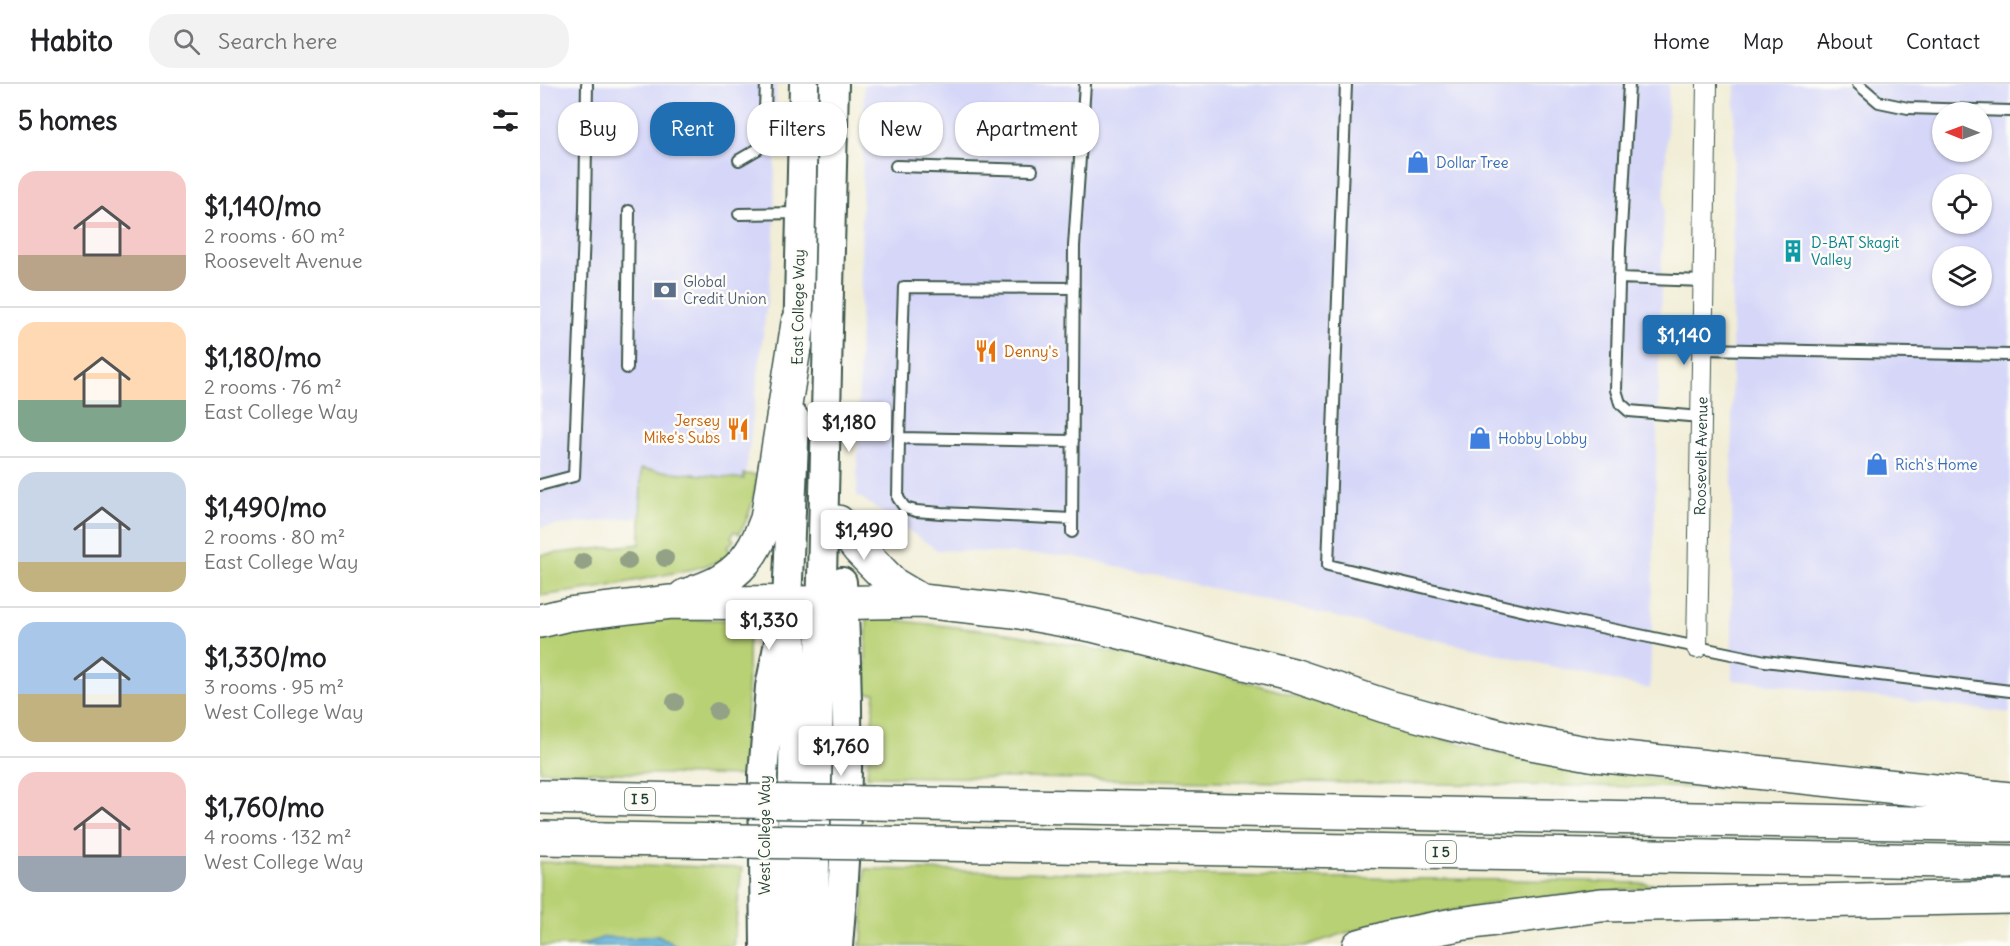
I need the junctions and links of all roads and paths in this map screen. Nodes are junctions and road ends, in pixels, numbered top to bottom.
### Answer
1 (587, 84) edge
2 (766, 84) edge
3 (804, 84) edge
4 (834, 84) edge
5 (1084, 84) edge
6 (1346, 84) edge
7 (1629, 84) edge
8 (1707, 84) edge
9 (1858, 84) edge
10 (2010, 111) edge
11 (739, 160) dead end
12 (896, 166) dead end
13 (1032, 170) dead end
14 (628, 211) dead end
15 (800, 213) junction
16 (739, 214) dead end
17 (1619, 278) junction
18 (1704, 281) junction
19 (1074, 288) junction
20 (813, 327) junction
21 (1703, 349) junction
22 (2010, 355) edge
23 (627, 368) dead end
24 (1701, 417) junction
25 (899, 438) junction
26 (1073, 441) junction
27 (540, 485) edge
28 (1072, 519) junction
29 (838, 522) junction
30 (1072, 532) dead end
31 (921, 601) junction
32 (671, 602) junction
33 (787, 602) junction
34 (833, 603) junction
35 (540, 621) edge
36 (1697, 648) junction
37 (2010, 691) edge
38 (540, 797) edge
39 (2010, 798) edge
40 (2010, 825) edge
41 (540, 837) edge
42 (2010, 862) edge
43 (2010, 897) edge
44 (765, 946) edge
45 (790, 946) edge
46 (813, 946) edge
47 (838, 946) edge
48 (1359, 946) edge

1 - 27 lane
2 - 11 lane
3 - 15 main road, East College Way
4 - 20 main road, East College Way
5 - 19 lane
6 - 36 lane
7 - 17 lane
8 - 18 street, Roosevelt Avenue
9 - 10 lane
12 - 13 lane
14 - 23 lane
15 - 16 lane
15 - 20 main road, East College Way
17 - 18 lane
17 - 24 lane
18 - 21 street, Roosevelt Avenue
19 - 25 lane
19 - 26 lane
20 - 29 main road, East College Way
20 - 32 highway
20 - 33 main road, East College Way
20 - 34 main road, East College Way
21 - 22 lane
21 - 24 street, Roosevelt Avenue
24 - 36 street, Roosevelt Avenue
25 - 26 lane
25 - 28 lane
26 - 28 lane
28 - 30 lane
29 - 31 highway
29 - 34 main road, East College Way
31 - 34 highway
31 - 39 highway
32 - 33 highway
32 - 35 highway
33 - 34 highway
33 - 44 main road, West College Way
33 - 45 main road, West College Way
34 - 46 main road
34 - 47 main road
36 - 37 lane
38 - 40 highway, I 5, bridge
41 - 42 highway, I 5, bridge
43 - 48 highway

